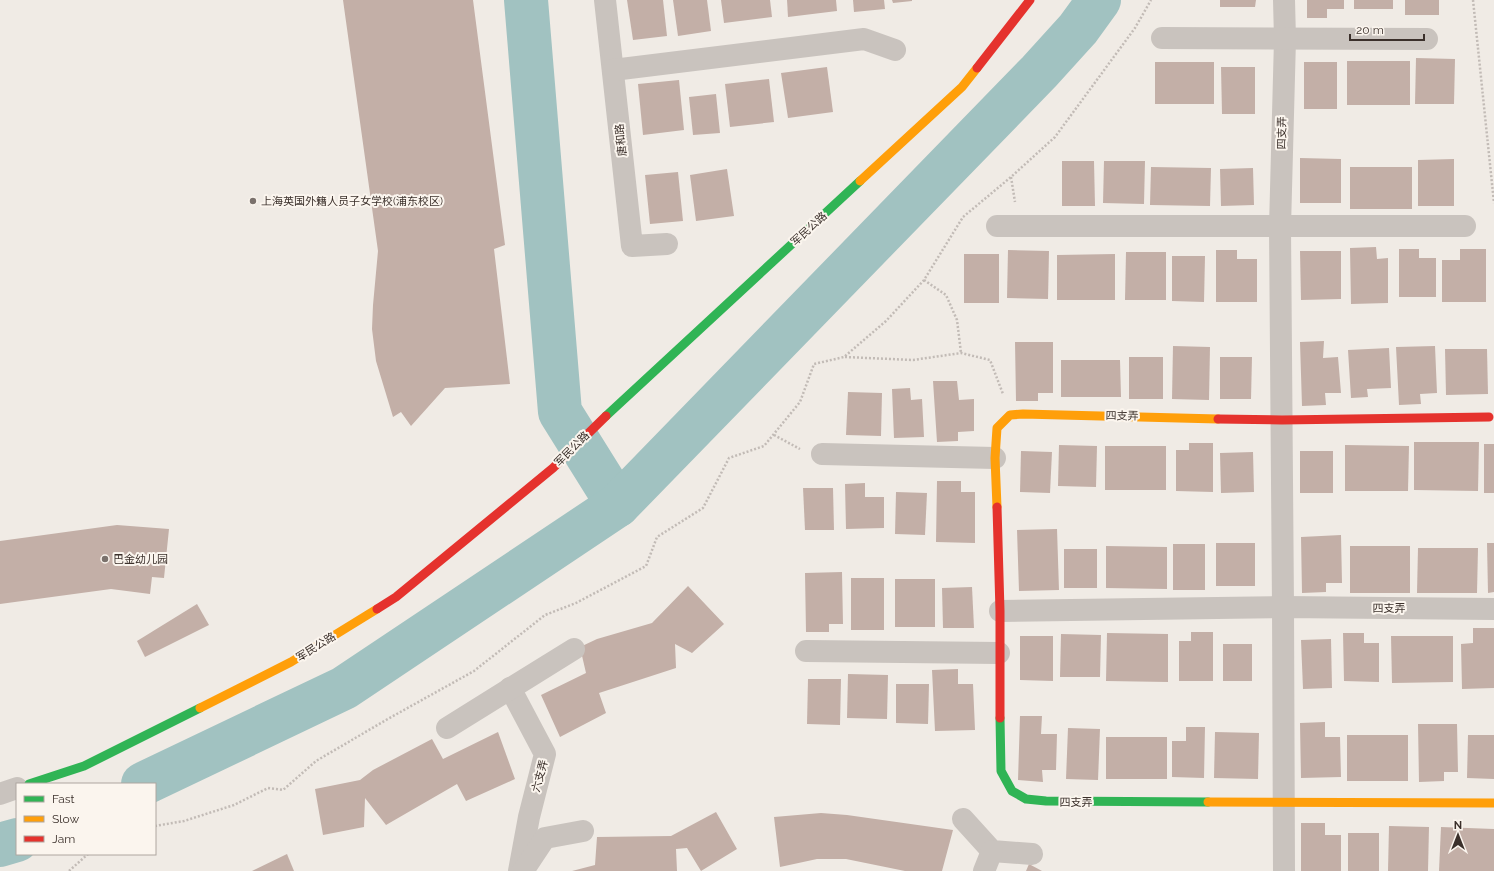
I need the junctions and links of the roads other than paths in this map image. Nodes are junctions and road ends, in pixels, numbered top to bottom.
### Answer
1 (605, 0) edge
2 (1030, 0) edge
3 (1284, 0) edge
4 (1162, 38) dead end
5 (1285, 39) junction
6 (1427, 39) dead end
7 (895, 50) dead end
8 (613, 70) junction
9 (997, 226) dead end
10 (1465, 226) dead end
11 (1280, 227) junction
12 (667, 244) dead end
13 (1489, 417) dead end
14 (1282, 420) junction
15 (822, 454) road end
16 (995, 458) junction
17 (1284, 607) junction
18 (1494, 609) edge
19 (1000, 611) junction
20 (574, 649) dead end
21 (806, 651) dead end
22 (999, 652) junction
23 (510, 688) junction
24 (448, 728) dead end
25 (32, 783) edge
26 (16, 788) edge
27 (0, 794) edge
28 (1494, 803) edge
29 (1284, 804) junction
30 (963, 819) dead end
31 (583, 831) dead end
32 (992, 851) junction
33 (1032, 854) dead end
34 (519, 871) edge
35 (523, 871) edge
36 (984, 871) edge
37 (1284, 871) edge

1 - 8 street, 唐和路
2 - 25 street, 军民公路
3 - 5 street, 四支弄
4 - 5 street
5 - 6 street
5 - 11 street, 四支弄
7 - 8 street
8 - 12 street, 唐和路
9 - 11 street
10 - 11 street
11 - 14 street, 四支弄
13 - 14 street, 四支弄
14 - 16 street, 四支弄
14 - 17 street, 四支弄
15 - 16 street
16 - 19 street, 四支弄
17 - 18 street, 四支弄
17 - 19 street, 四支弄
17 - 29 street, 四支弄
19 - 22 street, 四支弄
20 - 23 street
21 - 22 street
22 - 29 street, 四支弄
23 - 24 street
23 - 34 street, 六支弄
26 - 27 street
28 - 29 street, 四支弄
29 - 37 street, 四支弄
30 - 32 street
31 - 35 street
32 - 33 street
32 - 36 street

